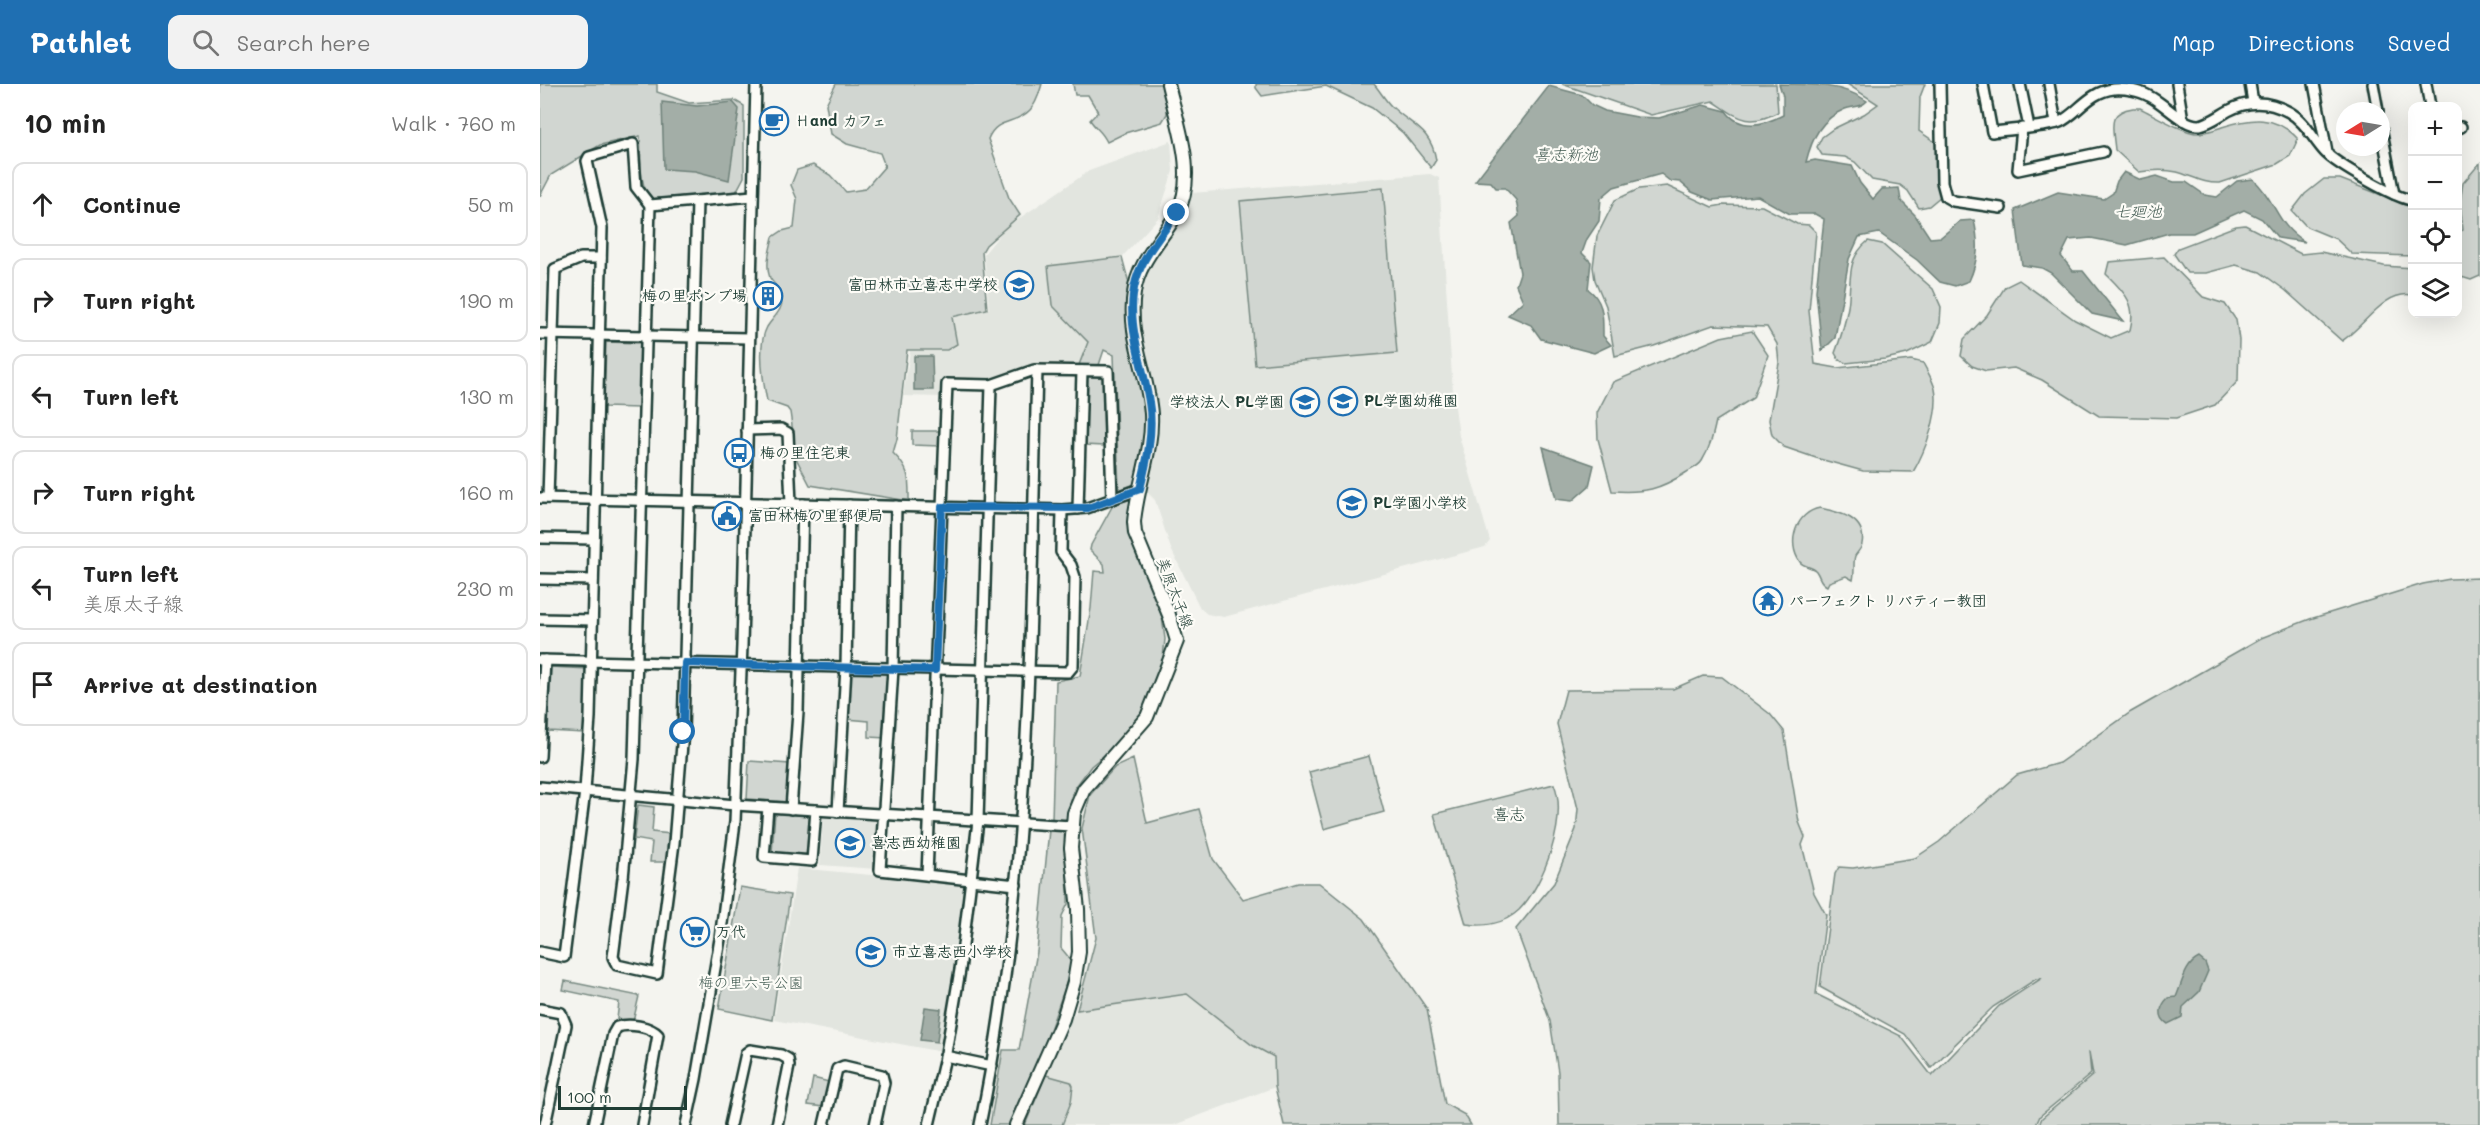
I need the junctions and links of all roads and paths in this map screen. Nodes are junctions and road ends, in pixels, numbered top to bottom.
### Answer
1 (756, 84) edge
2 (1168, 84) edge
3 (1940, 84) edge
4 (1983, 84) edge
5 (2020, 84) edge
6 (2049, 84) edge
7 (2176, 84) edge
8 (2250, 84) edge
9 (2314, 84) edge
10 (2373, 84) edge
11 (2426, 84) edge
12 (2112, 86) edge
13 (2253, 102) junction
14 (2376, 102) edge
15 (2429, 102) edge
16 (2183, 120) junction
17 (2056, 123) junction
18 (2025, 127) junction
19 (2103, 152) dead end
20 (2328, 154) junction
21 (2387, 156) edge
22 (2394, 194) junction
23 (753, 196) junction
24 (2408, 199) edge
25 (697, 201) junction
26 (650, 205) junction
27 (2001, 208) dead end
28 (601, 258) junction
29 (540, 334) edge
30 (553, 335) junction
31 (599, 336) junction
32 (646, 337) junction
33 (693, 338) junction
34 (749, 338) junction
35 (1037, 370) junction
36 (1082, 371) junction
37 (992, 386) junction
38 (747, 430) junction
39 (1140, 489) junction
40 (544, 498) edge
41 (595, 499) junction
42 (1112, 499) junction
43 (642, 500) junction
44 (689, 501) junction
45 (746, 503) junction
46 (790, 504) junction
47 (803, 504) junction
48 (849, 505) junction
49 (896, 506) junction
50 (942, 507) junction
51 (988, 508) junction
52 (1033, 509) junction
53 (1078, 509) junction
54 (1062, 510) junction
55 (540, 538) edge
56 (594, 539) junction
57 (540, 579) edge
58 (593, 580) junction
59 (540, 619) edge
60 (592, 620) junction
61 (542, 660) edge
62 (591, 661) junction
63 (637, 662) junction
64 (685, 663) junction
65 (742, 665) junction
66 (799, 666) junction
67 (846, 668) junction
68 (892, 669) junction
69 (935, 670) junction
70 (983, 671) junction
71 (1029, 672) junction
72 (540, 757) edge
73 (540, 787) edge
74 (585, 791) junction
75 (632, 796) junction
76 (678, 800) junction
77 (735, 805) junction
78 (768, 807) junction
79 (791, 809) junction
80 (816, 810) junction
81 (838, 812) junction
82 (884, 814) junction
83 (929, 818) junction
84 (978, 820) junction
85 (1022, 823) junction
86 (1071, 826) junction
87 (927, 875) junction
88 (971, 880) junction
89 (1016, 885) junction
90 (540, 952) edge
91 (540, 1009) edge
92 (945, 1056) junction
93 (992, 1066) junction
94 (545, 1125) edge
95 (594, 1125) edge
96 (642, 1125) edge
97 (686, 1125) edge
98 (730, 1125) edge
99 (777, 1125) edge
100 (825, 1125) edge
101 (875, 1125) edge
102 (929, 1125) edge
103 (980, 1125) edge
104 (1016, 1125) edge

1 - 23 street
2 - 39 main road, 美原太子線
3 - 27 street
4 - 18 street
5 - 18 street
6 - 17 street
7 - 16 street
8 - 13 street
9 - 20 street
10 - 14 street
11 - 15 street
12 - 16 street
12 - 17 street
13 - 16 street
13 - 20 street
17 - 18 street
18 - 19 street
20 - 22 street
21 - 22 street
22 - 24 street
23 - 25 street
23 - 34 street
25 - 26 street
25 - 33 street
26 - 28 street
26 - 32 street
28 - 30 street
28 - 31 street
29 - 30 street
30 - 31 street
30 - 40 street
31 - 32 street
31 - 41 street
32 - 33 street
32 - 43 street
33 - 34 street
33 - 44 street
34 - 38 street
35 - 36 street
35 - 37 street
35 - 52 street
36 - 42 street
36 - 53 street
37 - 50 street
37 - 51 street
38 - 45 street
38 - 46 street
39 - 42 street
39 - 86 main road, 美原太子線
40 - 41 street
41 - 43 street
41 - 56 street
42 - 53 street
43 - 44 street
43 - 63 street
44 - 45 street
44 - 64 street
45 - 46 street
45 - 65 street
46 - 47 street
47 - 48 street
47 - 66 street
48 - 49 street
48 - 67 street
49 - 50 street
49 - 68 street
50 - 51 street
50 - 69 street
51 - 52 street
51 - 70 street
52 - 54 street
52 - 71 street
53 - 54 street
54 - 71 street
55 - 56 street
56 - 58 street
57 - 58 street
58 - 60 street
59 - 60 street
60 - 62 street
61 - 62 street
61 - 72 street
62 - 63 street
62 - 74 street
63 - 64 street
63 - 75 street
64 - 65 street
64 - 76 street
65 - 66 street
65 - 77 street
66 - 67 street
66 - 79 street
67 - 68 street
67 - 81 street
68 - 69 street
68 - 82 street
69 - 70 street
69 - 83 street
70 - 71 street
70 - 84 street
71 - 85 street
73 - 74 street
74 - 75 street
74 - 90 street
75 - 76 street
75 - 76 street
76 - 77 street
77 - 78 street
77 - 97 street
78 - 79 street
78 - 80 street
79 - 80 street
80 - 81 street
81 - 82 street
82 - 83 street
82 - 87 street
83 - 84 street
83 - 87 street
84 - 85 street
84 - 88 street
85 - 86 street
85 - 89 street
86 - 104 main road, 美原太子線
87 - 88 street
88 - 89 street
88 - 92 street
89 - 93 street
91 - 94 street
92 - 93 street
92 - 102 street
93 - 103 street
95 - 96 street
98 - 99 street
100 - 101 street

